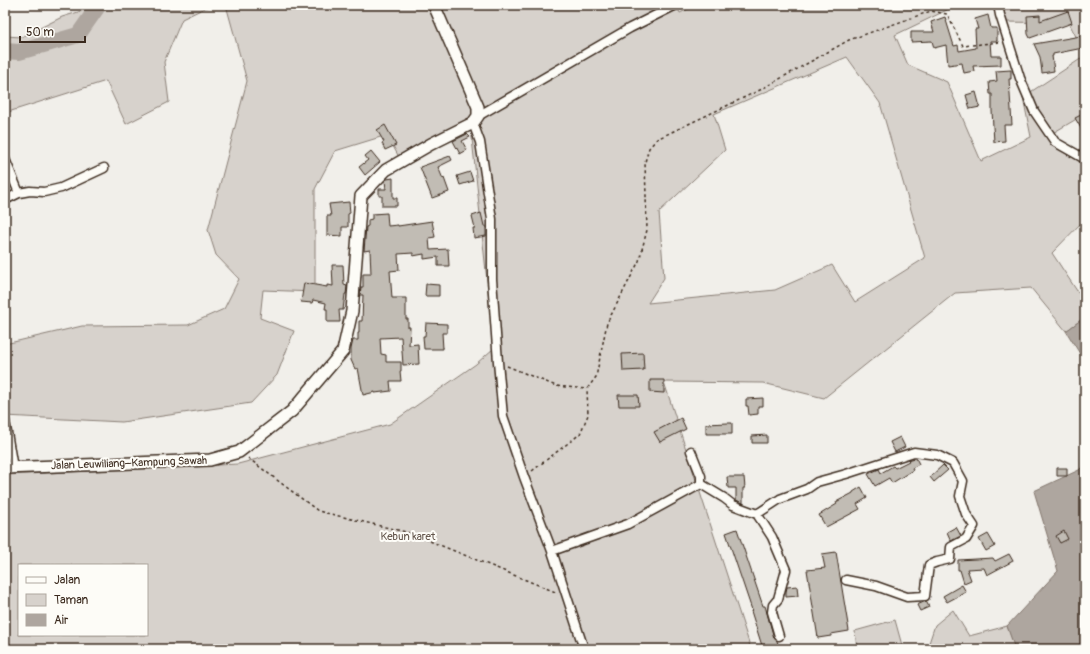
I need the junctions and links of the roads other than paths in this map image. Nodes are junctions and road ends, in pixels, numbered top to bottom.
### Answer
1 (434, 5) edge
2 (676, 5) edge
3 (998, 5) edge
4 (475, 119) junction
5 (5, 159) edge
6 (1085, 159) edge
7 (104, 168) dead end
8 (19, 193) junction
9 (5, 200) edge
10 (5, 421) edge
11 (691, 451) dead end
12 (9, 468) edge
13 (701, 484) junction
14 (757, 514) junction
15 (552, 551) junction
16 (846, 580) dead end
17 (779, 636) dead end
18 (584, 649) edge

1 - 4 main road
2 - 4 street
3 - 6 street
4 - 12 main road, Jalan Leuwiliang–Kampung Sawah
4 - 15 street
5 - 8 street
7 - 8 street
8 - 9 street
10 - 12 street
11 - 13 street
13 - 14 street
13 - 15 street
14 - 16 street
14 - 17 street
15 - 18 street

